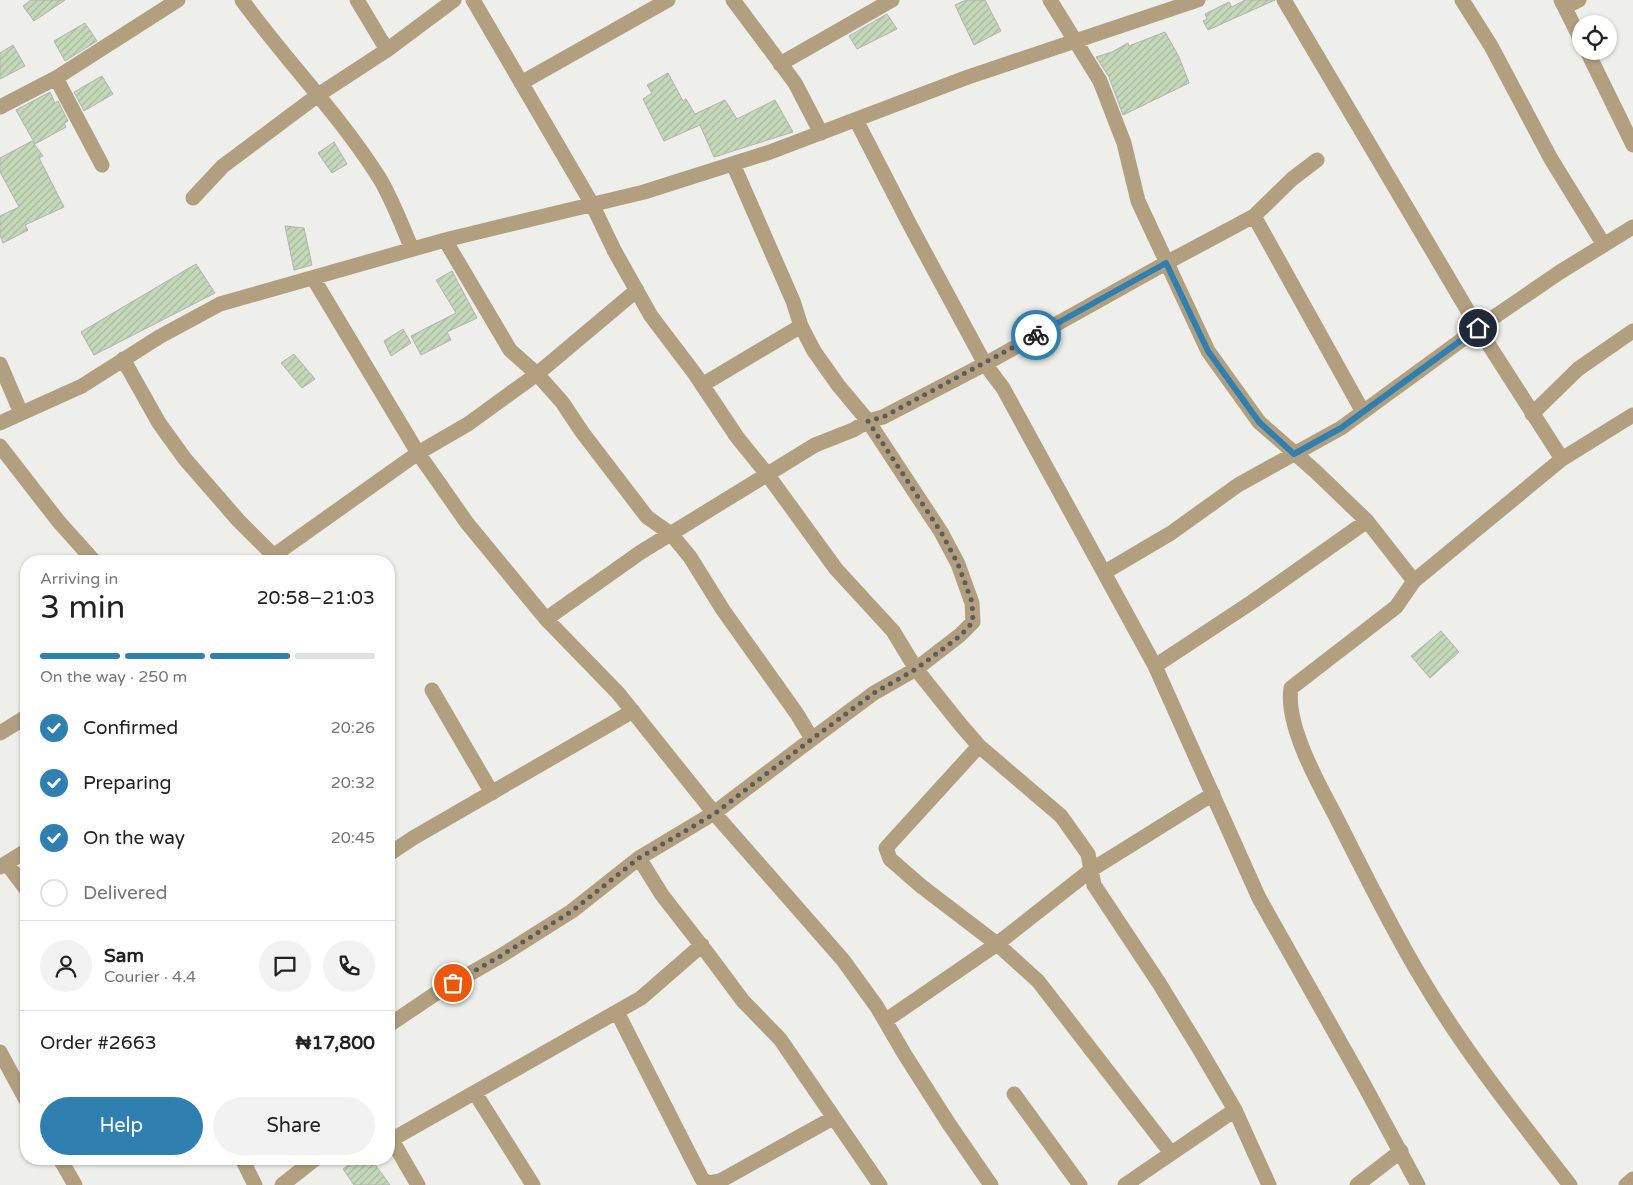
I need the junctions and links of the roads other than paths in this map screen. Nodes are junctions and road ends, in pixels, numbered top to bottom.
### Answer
1 (178, 0) edge
2 (242, 0) edge
3 (357, 0) edge
4 (454, 0) edge
5 (473, 0) edge
6 (668, 0) edge
7 (732, 0) edge
8 (892, 0) edge
9 (1050, 0) edge
10 (1198, 0) edge
11 (1284, 0) edge
12 (1462, 0) edge
13 (1579, 0) edge
14 (1563, 4) edge
15 (1572, 22) edge
16 (1076, 41) junction
17 (387, 50) junction
18 (1591, 60) edge
19 (780, 64) junction
20 (56, 78) junction
21 (521, 82) junction
22 (318, 95) junction
23 (0, 107) edge
24 (856, 120) junction
25 (821, 133) junction
26 (1633, 145) edge
27 (1317, 160) dead end
28 (102, 164) dead end
29 (733, 164) junction
30 (193, 198) dead end
31 (592, 204) junction
32 (1254, 216) junction
33 (1633, 227) edge
34 (445, 240) junction
35 (1604, 245) junction
36 (412, 250) junction
37 (1166, 263) junction
38 (313, 278) junction
39 (637, 290) junction
40 (801, 326) junction
41 (1478, 328) junction
42 (1633, 331) edge
43 (123, 360) junction
44 (0, 364) edge
45 (985, 364) junction
46 (537, 374) junction
47 (702, 385) junction
48 (1363, 412) junction
49 (21, 413) junction
50 (1532, 414) junction
51 (1633, 415) edge
52 (868, 421) junction
53 (0, 423) edge
54 (0, 446) edge
55 (418, 453) junction
56 (1294, 454) junction
57 (1562, 459) junction
58 (767, 474) junction
59 (1367, 521) junction
60 (671, 534) junction
61 (89, 555) edge
62 (269, 555) edge
63 (280, 555) edge
64 (1105, 572) junction
65 (1414, 581) junction
66 (546, 619) junction
67 (1155, 666) junction
68 (916, 669) junction
69 (432, 690) dead end
70 (632, 711) junction
71 (20, 721) edge
72 (0, 733) edge
73 (812, 739) junction
74 (979, 746) junction
75 (492, 794) junction
76 (1213, 794) junction
77 (714, 814) junction
78 (395, 850) edge
79 (20, 855) edge
80 (639, 858) junction
81 (3, 865) edge
82 (1091, 870) junction
83 (20, 883) edge
84 (997, 944) junction
85 (702, 945) junction
86 (617, 1012) junction
87 (395, 1021) edge
88 (885, 1021) junction
89 (0, 1052) edge
90 (20, 1089) edge
91 (475, 1093) junction
92 (1014, 1094) dead end
93 (1234, 1110) junction
94 (834, 1118) junction
95 (395, 1135) edge
96 (395, 1146) edge
97 (1401, 1151) junction
98 (1171, 1153) junction
99 (63, 1165) edge
100 (245, 1165) edge
101 (307, 1165) edge
102 (1633, 1179) edge
103 (1133, 1183) edge
104 (75, 1185) edge
105 (255, 1185) edge
106 (282, 1185) edge
107 (418, 1185) edge
108 (534, 1185) edge
109 (880, 1185) edge
110 (991, 1185) edge
111 (1080, 1185) edge
112 (1269, 1185) edge
113 (1356, 1185) edge
114 (1418, 1185) edge
115 (1570, 1185) edge
116 (1626, 1185) edge

1 - 20 street
2 - 22 street
3 - 17 street
4 - 17 street
5 - 21 street
6 - 21 street
7 - 19 street
8 - 19 street
9 - 16 street
10 - 16 street
11 - 41 street
12 - 35 street
13 - 14 street
14 - 15 street
16 - 24 street
16 - 37 street
17 - 22 street
18 - 26 street
19 - 25 street
20 - 23 street
20 - 28 street
21 - 31 street
22 - 30 street
22 - 36 street
24 - 25 street
24 - 45 street
25 - 29 street
27 - 32 street
29 - 31 street
29 - 40 street
31 - 34 street
31 - 39 street
32 - 37 street
32 - 48 street
33 - 35 street
34 - 36 street
34 - 46 street
35 - 41 street
36 - 38 street
37 - 45 street
37 - 56 street
38 - 43 street
38 - 55 street
39 - 46 street
39 - 47 street
40 - 47 street
40 - 52 street
41 - 48 street
41 - 50 street
42 - 50 street
43 - 49 street
43 - 62 street
44 - 49 street
45 - 52 street
45 - 64 street
46 - 55 street
46 - 60 street
47 - 58 street
48 - 56 street
49 - 53 street
50 - 57 street
51 - 57 street
52 - 58 street
52 - 68 street
54 - 61 street
55 - 63 street
55 - 66 street
56 - 59 street
56 - 64 street
57 - 65 street
58 - 60 street
58 - 68 street
59 - 65 street
59 - 67 street
60 - 66 street
60 - 73 street
64 - 67 street
65 - 115 street
66 - 70 street
67 - 76 street
68 - 73 street
68 - 74 street
69 - 75 street
70 - 75 street
70 - 77 street
71 - 72 street
73 - 77 street
74 - 82 street
74 - 84 street
75 - 78 street
76 - 82 street
76 - 97 street
77 - 80 street
77 - 88 street
79 - 81 street
80 - 85 street
80 - 87 street
81 - 83 street
82 - 84 street
82 - 93 street
84 - 88 street
84 - 98 street
85 - 86 street
85 - 94 street
86 - 91 street
86 - 94 street
88 - 110 street
89 - 90 street
91 - 95 street
91 - 108 street
92 - 111 street
93 - 98 street
93 - 112 street
94 - 109 street
96 - 107 street
97 - 113 street
97 - 114 street
98 - 103 street
99 - 104 street
100 - 105 street
101 - 106 street
102 - 116 street

